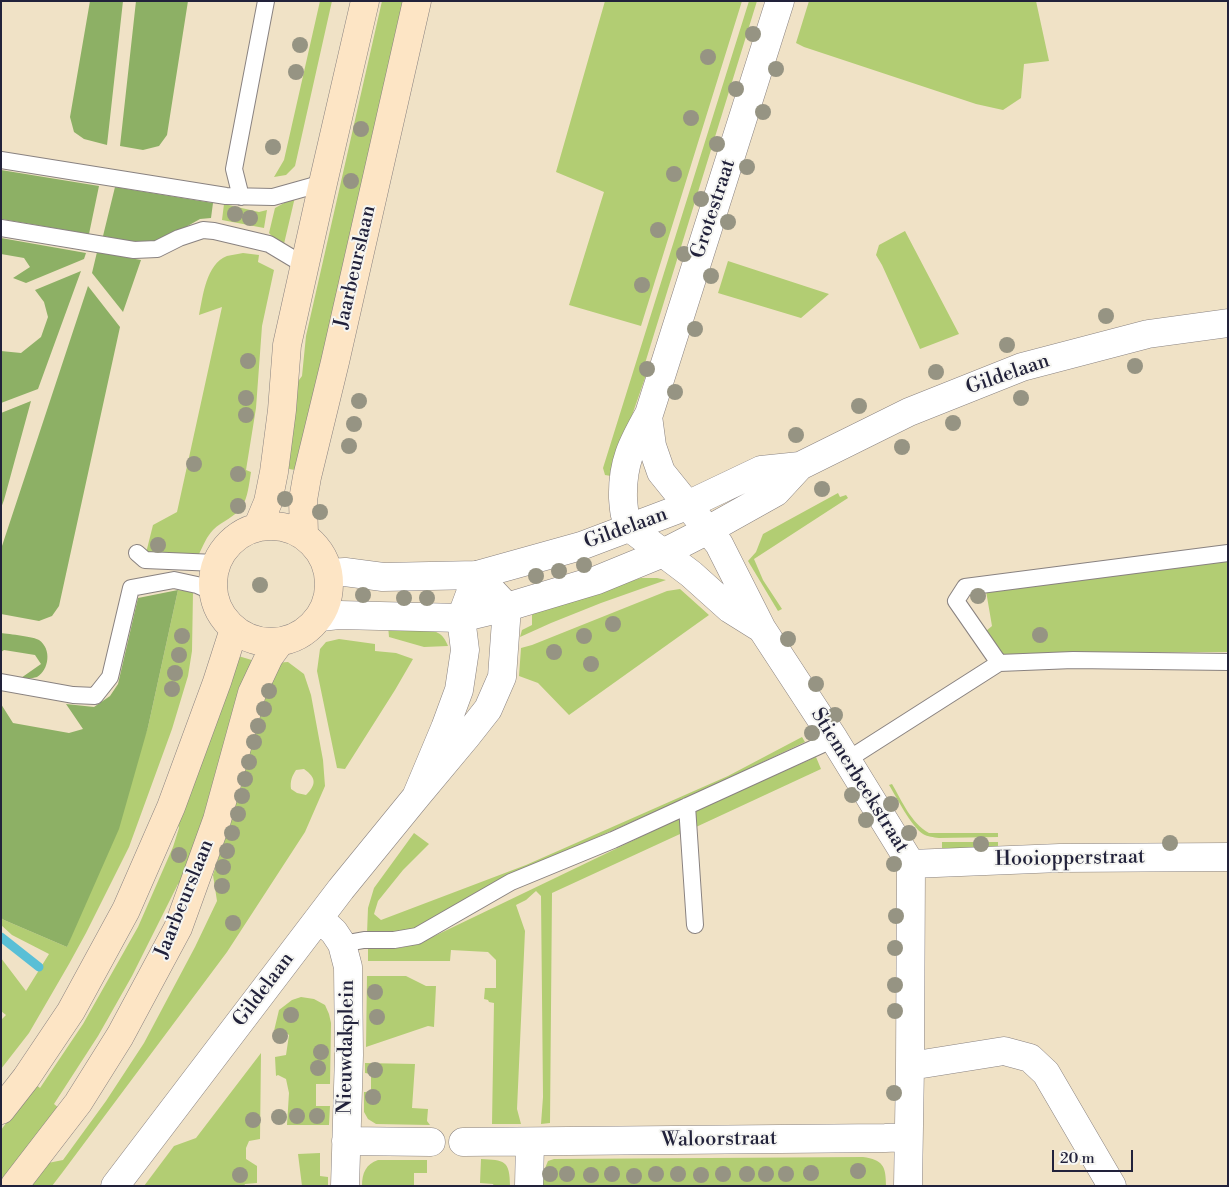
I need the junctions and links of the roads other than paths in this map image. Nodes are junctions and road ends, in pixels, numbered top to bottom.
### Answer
1 (266, 1) edge
2 (365, 1) edge
3 (417, 1) edge
4 (780, 1) edge
5 (1, 160) edge
6 (323, 183) junction
7 (241, 196) junction
8 (1, 228) edge
9 (304, 265) junction
10 (1228, 323) edge
11 (648, 416) junction
12 (800, 466) junction
13 (687, 506) junction
14 (258, 526) junction
15 (630, 528) junction
16 (708, 530) junction
17 (304, 534) junction
18 (137, 553) dead end
19 (663, 553) junction
20 (1228, 553) edge
21 (216, 563) junction
22 (329, 573) junction
23 (477, 575) junction
24 (213, 592) junction
25 (507, 607) junction
26 (320, 617) junction
27 (462, 618) junction
28 (234, 629) junction
29 (762, 629) junction
30 (280, 642) junction
31 (1228, 662) edge
32 (999, 663) junction
33 (1, 682) edge
34 (841, 750) junction
35 (416, 797) junction
36 (687, 806) junction
37 (1228, 857) edge
38 (911, 864) junction
39 (319, 918) junction
40 (695, 925) dead end
41 (342, 944) junction
42 (910, 1066) junction
43 (1, 1110) edge
44 (908, 1137) junction
45 (346, 1141) junction
46 (431, 1142) dead end
47 (463, 1142) dead end
48 (530, 1142) junction
49 (14, 1186) edge
50 (115, 1186) edge
51 (345, 1186) edge
52 (529, 1186) edge
53 (908, 1186) edge
54 (1112, 1186) edge

1 - 7 lane
2 - 6 main road
3 - 17 main road, Jaarbeurslaan
4 - 11 street, Grotestraat
5 - 7 lane
6 - 7 lane
6 - 9 main road
8 - 9 lane
9 - 14 main road
10 - 12 street, Gildelaan
11 - 13 street, Grotestraat
11 - 15 street, Grotestraat
12 - 13 street, Gildelaan
12 - 16 street, Gildelaan
13 - 15 street, Gildelaan
13 - 16 street, Grotestraat
14 - 17 main road
14 - 21 main road
15 - 19 street
15 - 23 street, Gildelaan
16 - 19 street, Gildelaan
16 - 29 street, Stiemerbeekstraat
17 - 22 main road
18 - 21 lane
19 - 25 street, Gildelaan
19 - 29 street, Stiemerbeekstraat
20 - 32 lane
21 - 24 main road
22 - 23 street, Gildelaan
22 - 26 main road
23 - 25 street
23 - 27 street, Gildelaan
24 - 28 main road
24 - 33 lane
25 - 27 street, Gildelaan
25 - 35 street, Gildelaan
26 - 27 street, Gildelaan
26 - 30 main road
27 - 35 street, Gildelaan
28 - 30 main road
28 - 43 main road
29 - 34 street, Stiemerbeekstraat
30 - 49 main road, Jaarbeurslaan
31 - 32 lane
32 - 34 lane
34 - 36 lane
34 - 38 street, Stiemerbeekstraat
35 - 39 street, Gildelaan
36 - 40 lane
36 - 41 lane
37 - 38 street, Hooiopperstraat
38 - 42 street, Stiemerbeekstraat
39 - 41 street, Nieuwdakplein
39 - 50 street, Gildelaan
41 - 45 street, Nieuwdakplein
42 - 44 street, Stiemerbeekstraat
42 - 54 street
44 - 48 street, Waloorstraat
44 - 53 street, Stiemerbeekstraat
45 - 46 street
45 - 51 street, Nieuwdakplein
47 - 48 street, Waloorstraat
48 - 52 street

